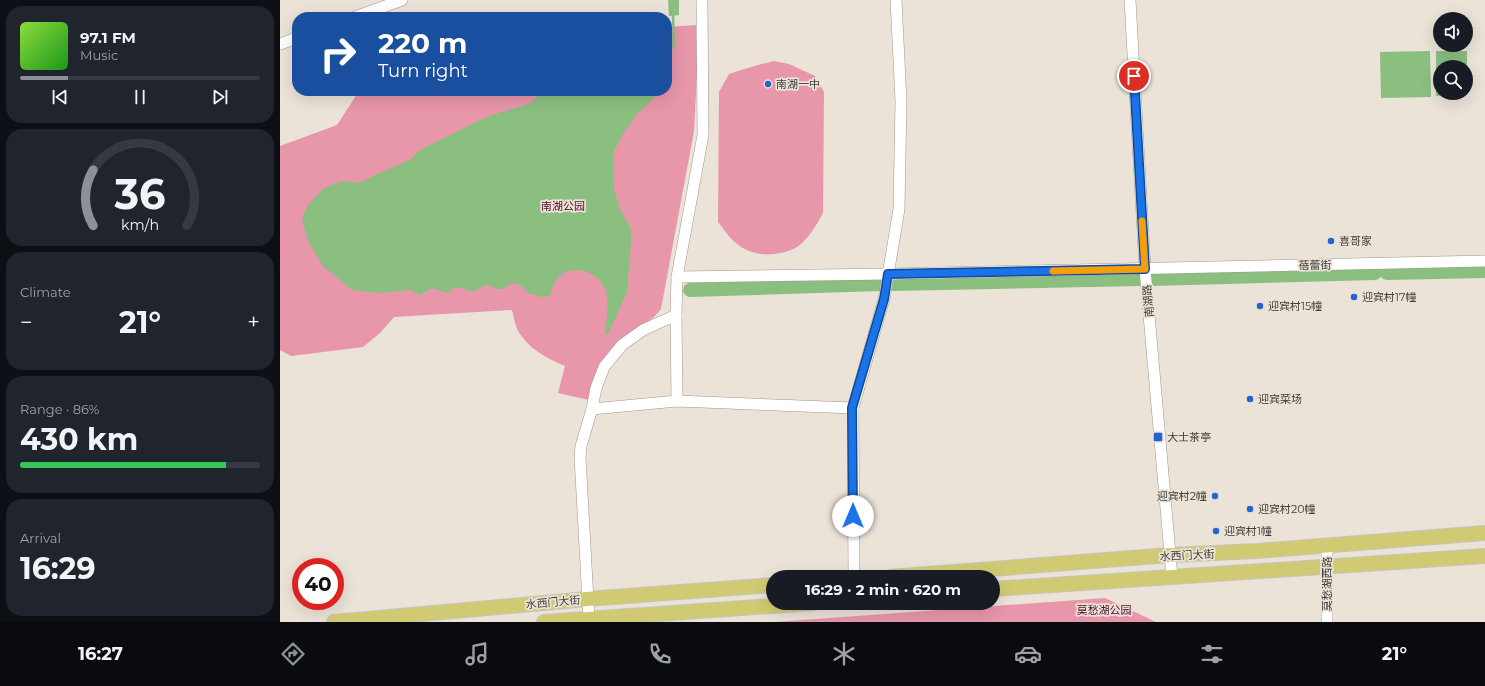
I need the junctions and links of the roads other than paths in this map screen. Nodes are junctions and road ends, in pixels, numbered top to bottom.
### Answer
1 (402, 0) edge
2 (702, 0) edge
3 (896, 0) edge
4 (1130, 0) edge
5 (369, 12) edge
6 (292, 40) edge
7 (280, 44) edge
8 (1485, 261) edge
9 (1145, 269) junction
10 (888, 274) junction
11 (677, 277) junction
12 (676, 315) junction
13 (677, 401) junction
14 (852, 408) junction
15 (592, 409) junction
16 (1485, 533) edge
17 (1327, 546) junction
18 (1170, 555) junction
19 (1485, 556) edge
20 (1327, 567) junction
21 (854, 570) edge
22 (979, 570) edge
23 (1172, 577) junction
24 (766, 586) edge
25 (1000, 589) edge
26 (587, 599) junction
27 (766, 606) edge
28 (589, 619) junction
29 (334, 622) edge
30 (544, 622) edge
31 (1327, 622) edge

1 - 5 street
2 - 11 street
3 - 10 street
4 - 9 street, 南湖路
6 - 7 street
8 - 9 street, 蓓蕾街
9 - 10 street, 蓓蕾街
9 - 18 street, 南湖路
10 - 11 street, 蓓蕾街
10 - 14 street
11 - 12 street
12 - 13 street
12 - 15 street
13 - 14 street
13 - 15 street
14 - 21 street
15 - 26 street
16 - 17 main road, 水西门大街
17 - 18 main road, 水西门大街
17 - 20 street, 莫愁湖西路
18 - 22 main road, 水西门大街
18 - 23 street, 南湖路
19 - 20 main road, 水西门大街
20 - 23 main road, 水西门大街
20 - 31 street, 莫愁湖西路
23 - 25 main road, 水西门大街
24 - 26 main road, 水西门大街
26 - 28 street
26 - 29 main road, 水西门大街
27 - 28 main road, 水西门大街
28 - 30 main road, 水西门大街

